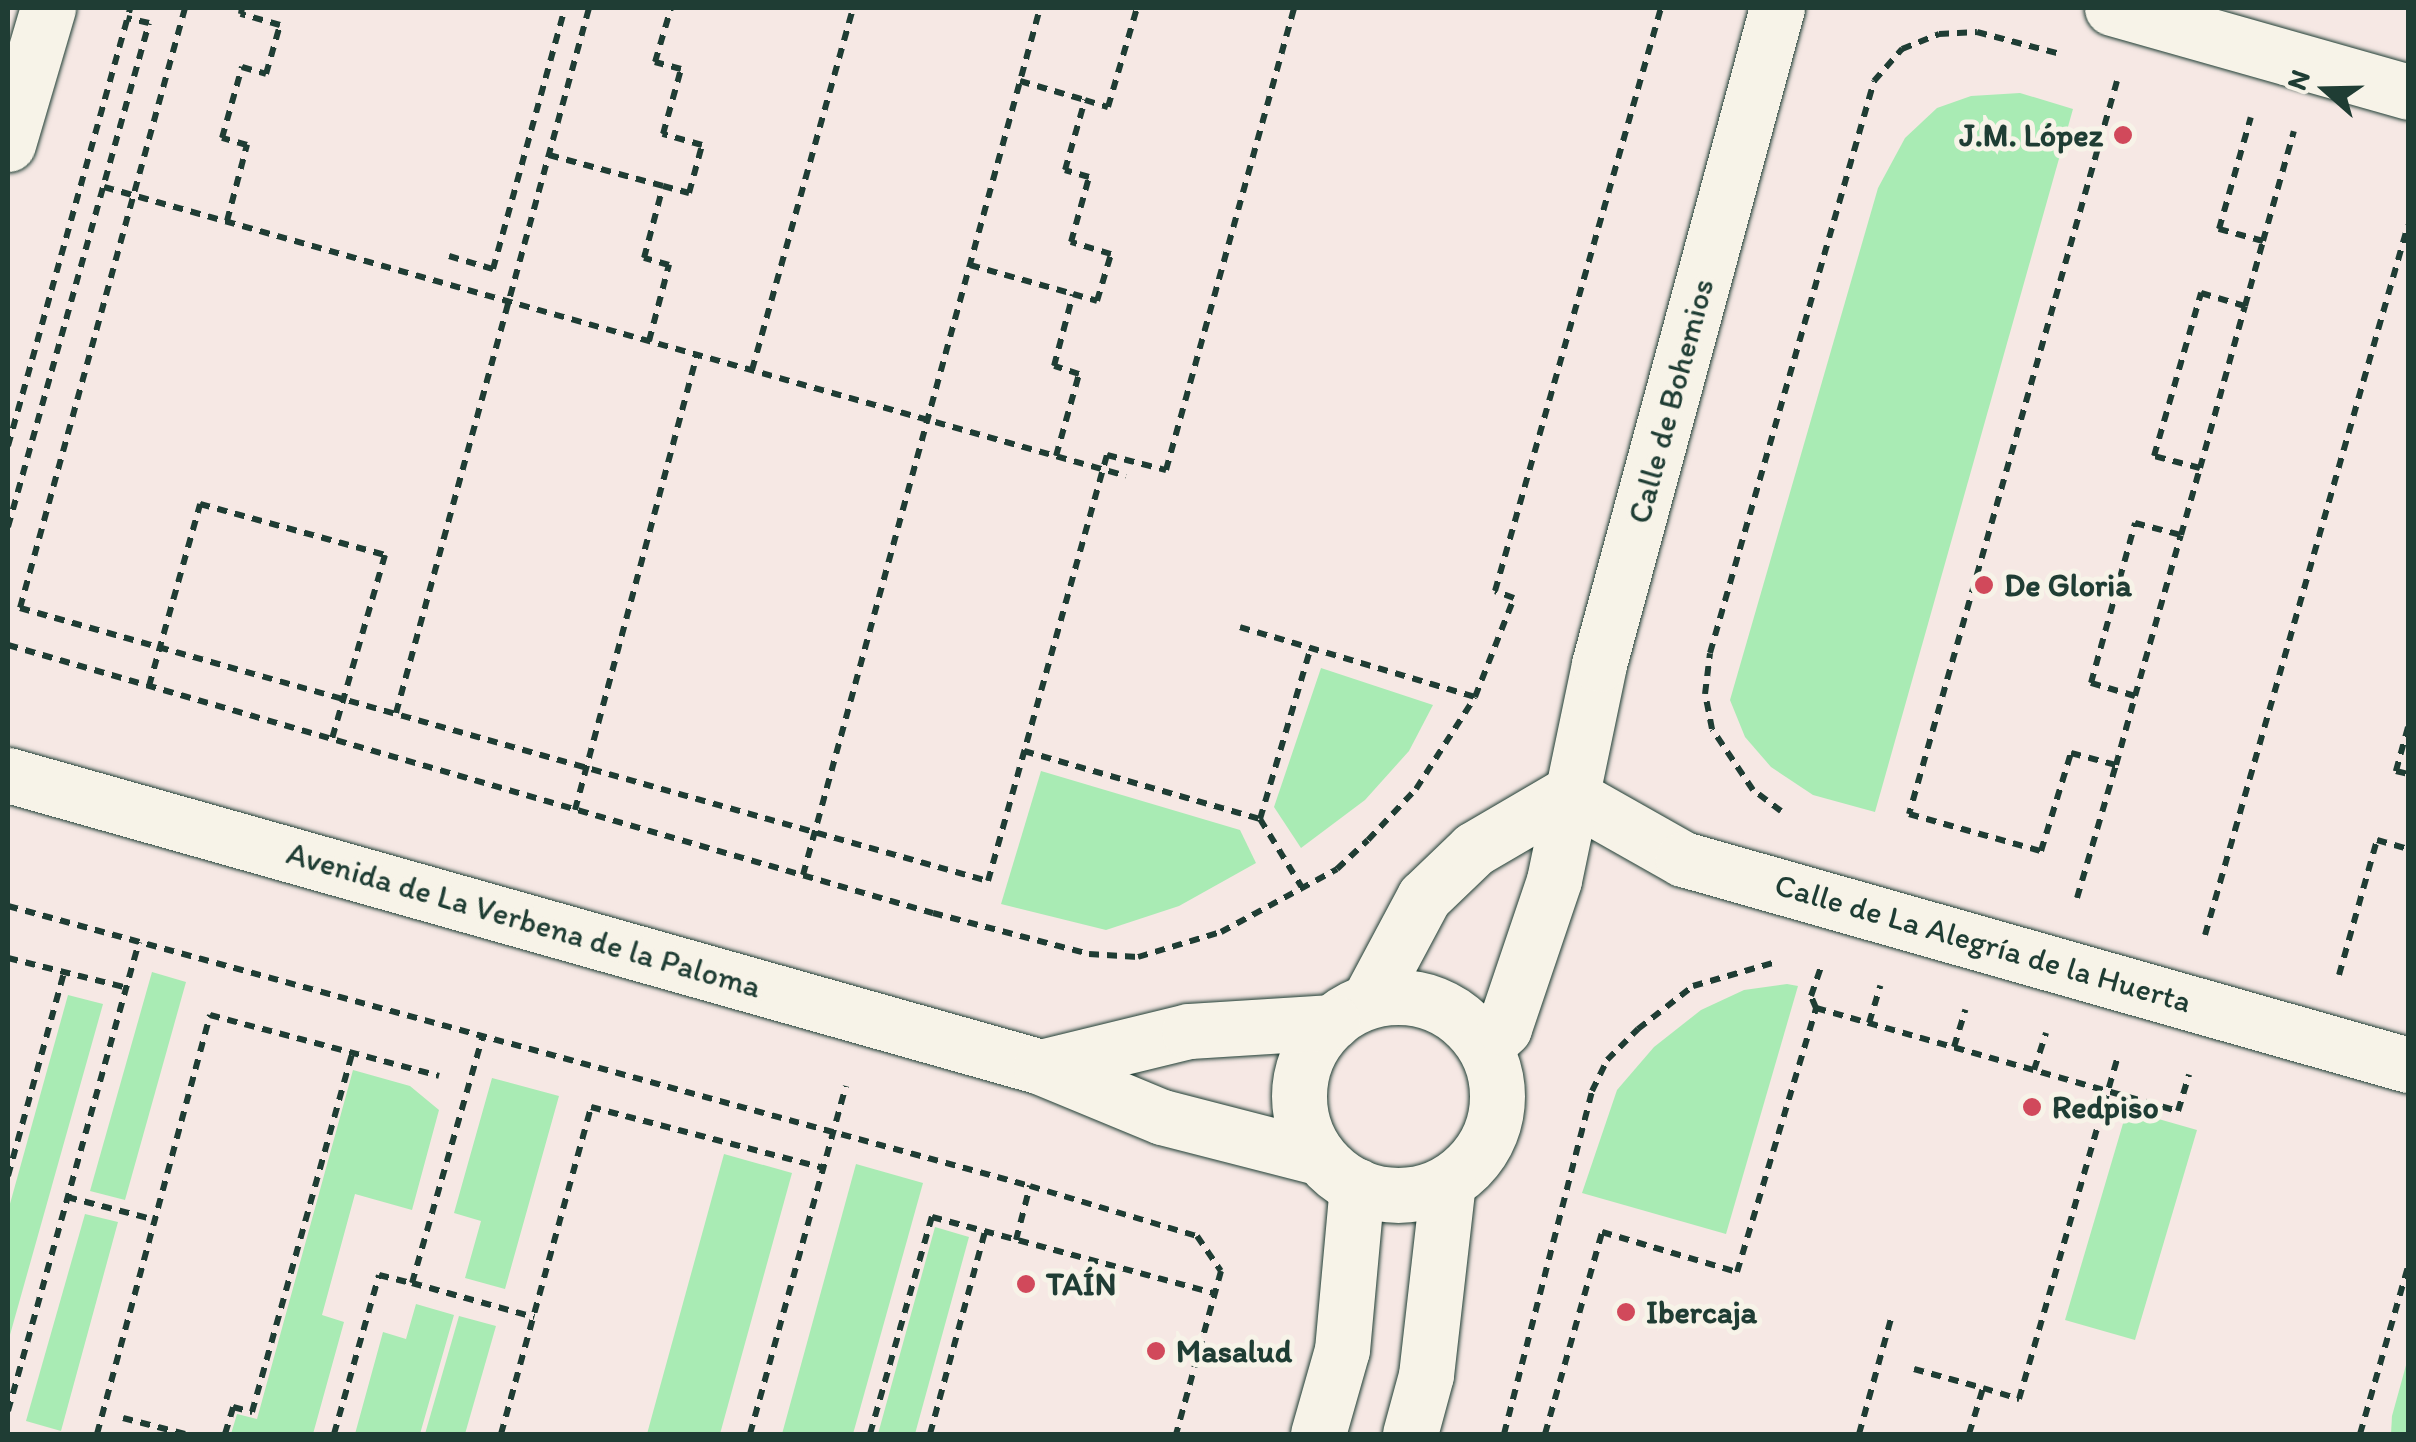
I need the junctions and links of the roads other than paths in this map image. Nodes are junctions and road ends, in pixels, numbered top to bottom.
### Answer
1 (48, 8) edge
2 (1777, 8) edge
3 (2112, 8) edge
4 (2408, 92) edge
5 (8, 139) edge
6 (8, 774) edge
7 (1568, 794) junction
8 (1350, 1011) junction
9 (1485, 1046) junction
10 (2408, 1065) edge
11 (1041, 1067) junction
12 (1338, 1172) junction
13 (1448, 1182) junction
14 (1318, 1434) edge
15 (1410, 1434) edge

1 - 5 street
2 - 7 street, Calle de Bohemios
3 - 4 street
6 - 11 street, Avenida de La Verbena de la Paloma
7 - 8 street
7 - 9 street, Calle de Bohemios
7 - 10 street, Calle de La Alegría de la Huerta
8 - 9 street
8 - 11 street, Avenida de La Verbena de la Paloma
8 - 12 street
9 - 13 street
11 - 12 street, Avenida de La Verbena de la Paloma
12 - 13 street
12 - 14 street
13 - 15 street

